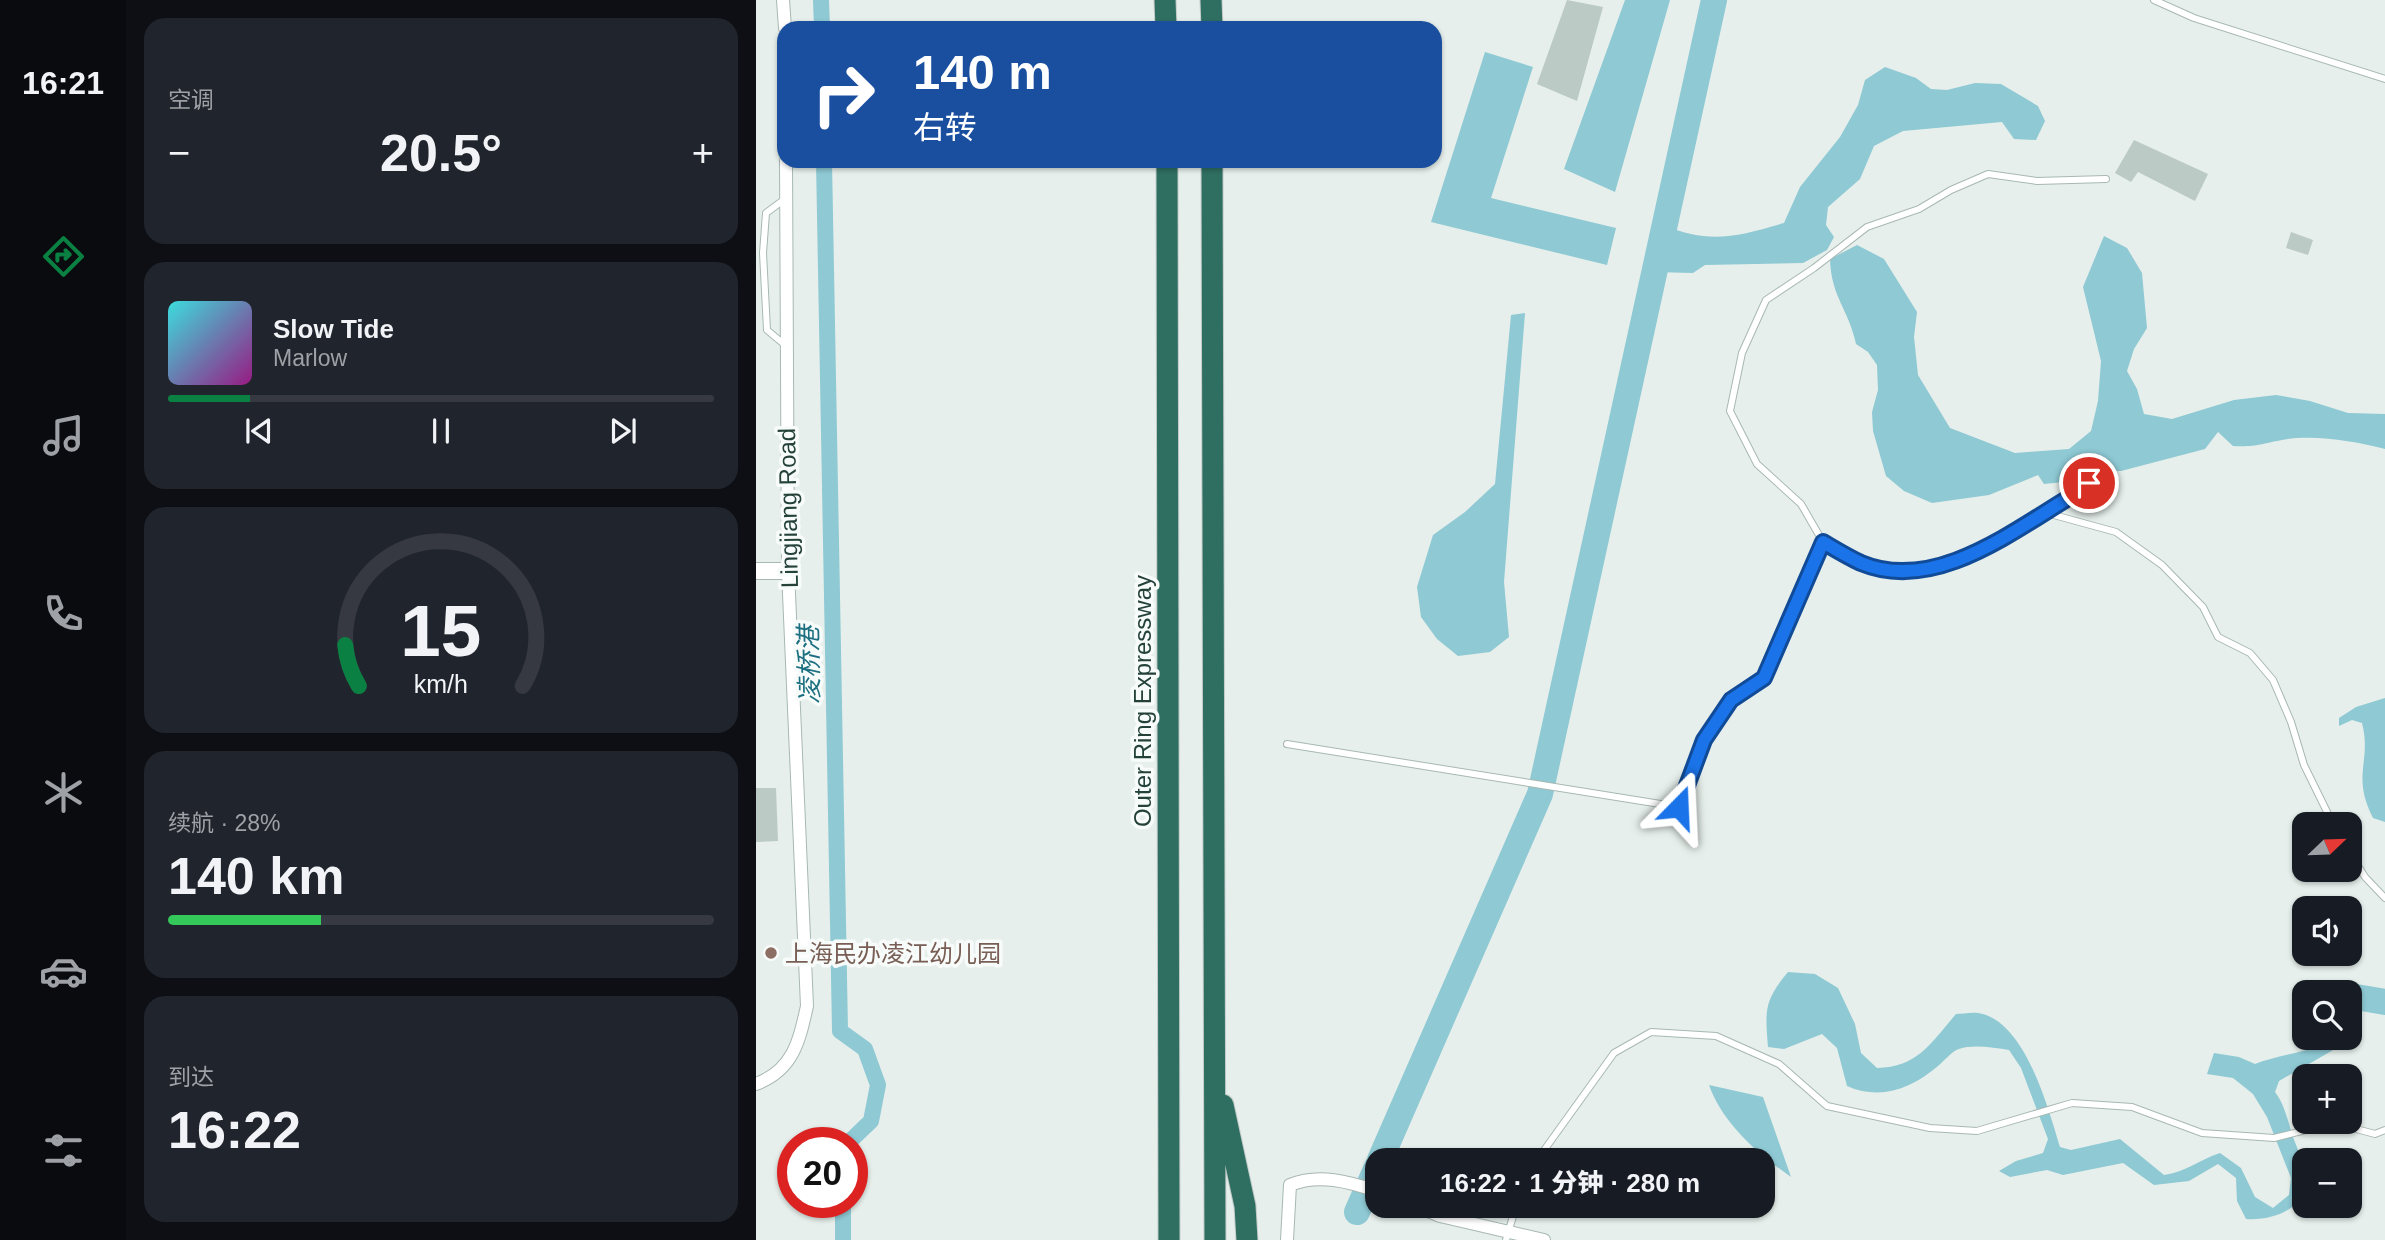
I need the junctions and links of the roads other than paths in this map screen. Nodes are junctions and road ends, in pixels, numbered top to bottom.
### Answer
1 (783, 0) edge
2 (1165, 0) edge
3 (1211, 0) edge
4 (2154, 0) edge
5 (784, 21) edge
6 (1166, 21) edge
7 (1212, 21) edge
8 (2385, 79) edge
9 (786, 168) edge
10 (1167, 168) edge
11 (1212, 168) edge
12 (2106, 179) dead end
13 (786, 198) junction
14 (787, 346) junction
15 (2104, 471) dead end
16 (2043, 512) junction
17 (1823, 542) junction
18 (756, 571) edge
19 (788, 571) junction
20 (1287, 744) dead end
21 (2327, 812) edge
22 (2362, 872) edge
23 (2385, 898) edge
24 (1169, 1053) junction
25 (1214, 1065) junction
26 (756, 1084) edge
27 (2385, 1130) edge
28 (1546, 1148) edge
29 (1365, 1187) edge
30 (1447, 1218) edge
31 (1512, 1218) edge
32 (1507, 1236) edge
33 (1158, 1240) edge
34 (1169, 1240) edge
35 (1215, 1240) edge
36 (1247, 1240) edge
37 (1287, 1240) edge
38 (1544, 1240) edge

1 - 5 street
2 - 6 highway
3 - 7 highway
4 - 8 lane
9 - 13 street, Lingjiang Road
10 - 24 highway, Outer Ring Expressway
11 - 25 highway
12 - 17 lane
13 - 14 street, Lingjiang Road
13 - 14 lane
14 - 19 street, Lingjiang Road
15 - 16 lane
16 - 17 lane
16 - 21 lane
17 - 20 lane
18 - 19 street
19 - 26 street, Lingjiang Road
22 - 23 lane
24 - 33 highway
24 - 34 highway, Outer Ring Expressway
25 - 35 highway
25 - 36 highway
27 - 28 lane
29 - 37 street
30 - 32 street
31 - 32 lane
32 - 38 street

